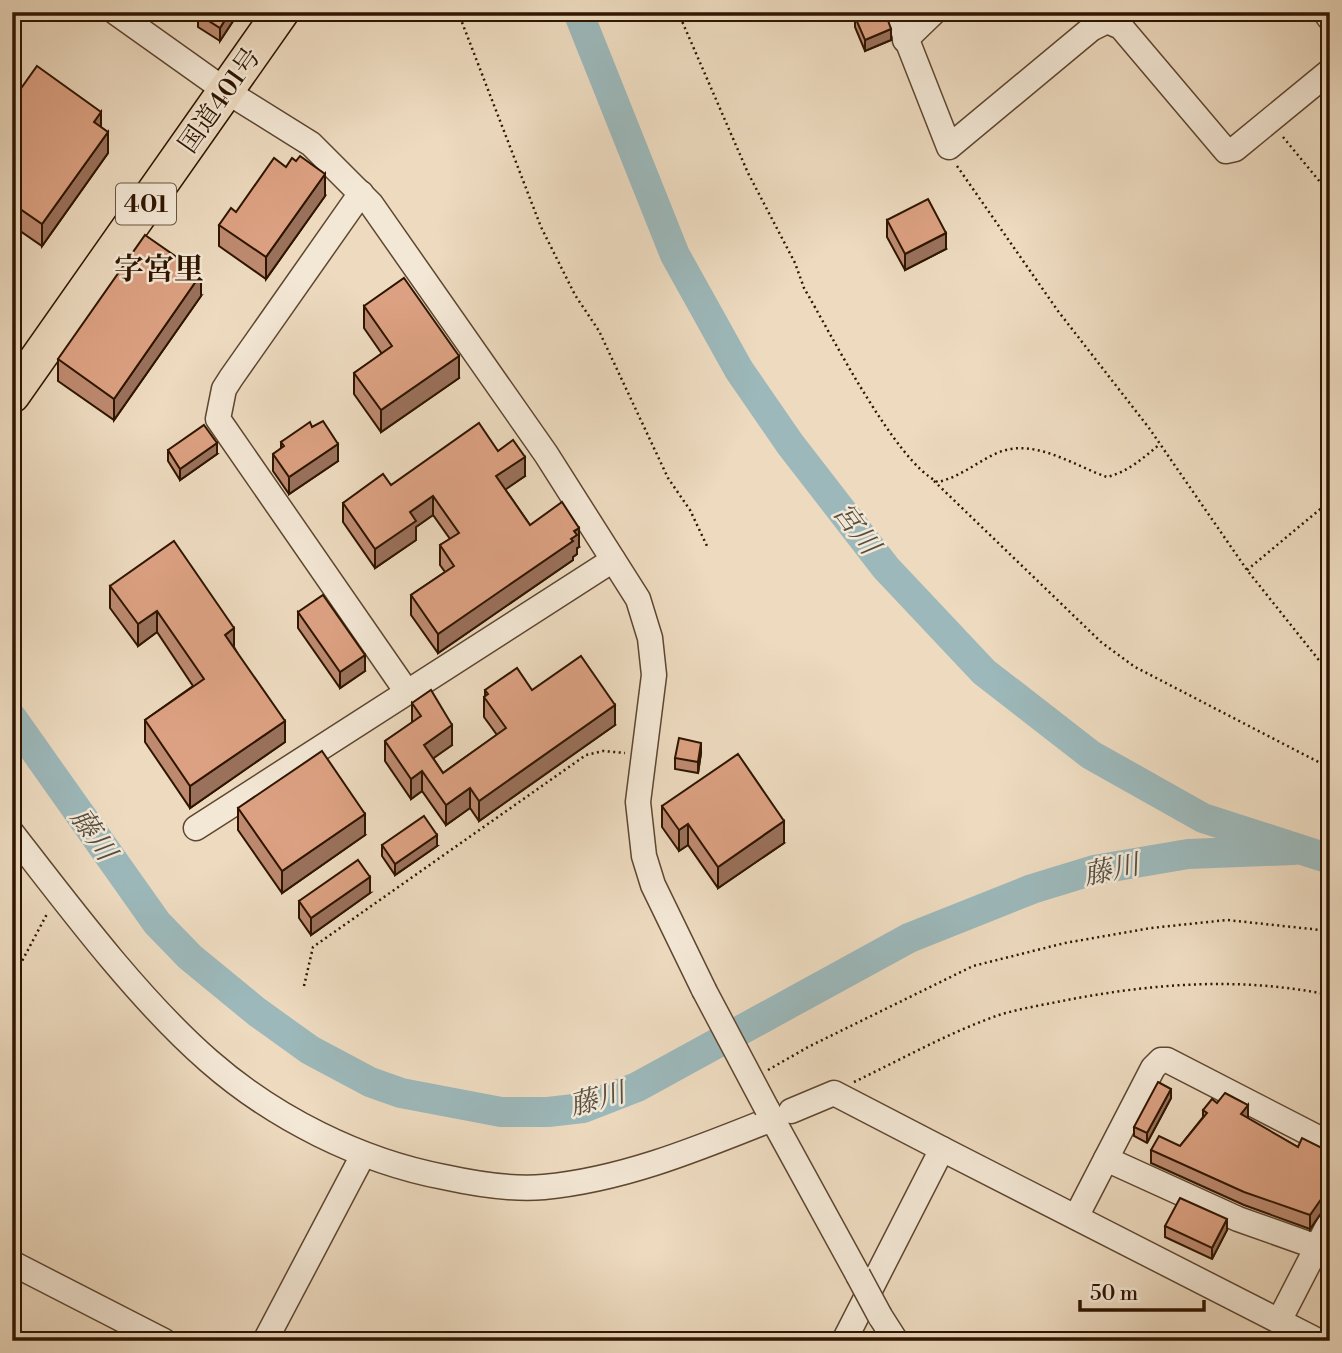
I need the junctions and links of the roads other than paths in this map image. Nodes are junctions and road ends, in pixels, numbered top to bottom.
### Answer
1 (115, 12) edge
2 (281, 12) edge
3 (896, 12) edge
4 (934, 12) edge
5 (1325, 12) edge
6 (1330, 19) edge
7 (905, 40) junction
8 (1330, 71) edge
9 (226, 91) junction
10 (361, 193) junction
11 (14, 390) edge
12 (613, 560) junction
13 (407, 692) junction
14 (196, 828) dead end
15 (12, 833) edge
16 (773, 1114) junction
17 (1330, 1144) edge
18 (942, 1149) junction
19 (363, 1154) junction
20 (1106, 1159) junction
21 (1076, 1217) junction
22 (1330, 1222) edge
23 (1317, 1247) junction
24 (12, 1263) edge
25 (1279, 1321) junction
26 (164, 1341) edge
27 (265, 1341) edge
28 (844, 1341) edge
29 (896, 1341) edge
30 (1318, 1341) edge

1 - 9 street
2 - 9 highway, 国道401号 / 401
3 - 7 street
4 - 7 street
5 - 6 street
7 - 8 street
9 - 10 street
9 - 11 highway, 国道401号 / 401
10 - 12 street
10 - 13 street
12 - 13 street
12 - 16 street, bridge
13 - 14 street
15 - 19 street
16 - 18 street
16 - 19 street
16 - 29 street, bridge
17 - 20 street
18 - 21 street
18 - 28 street
19 - 27 street
20 - 21 street
20 - 23 street
21 - 25 street
22 - 23 street
23 - 25 street
24 - 26 street
25 - 30 street

